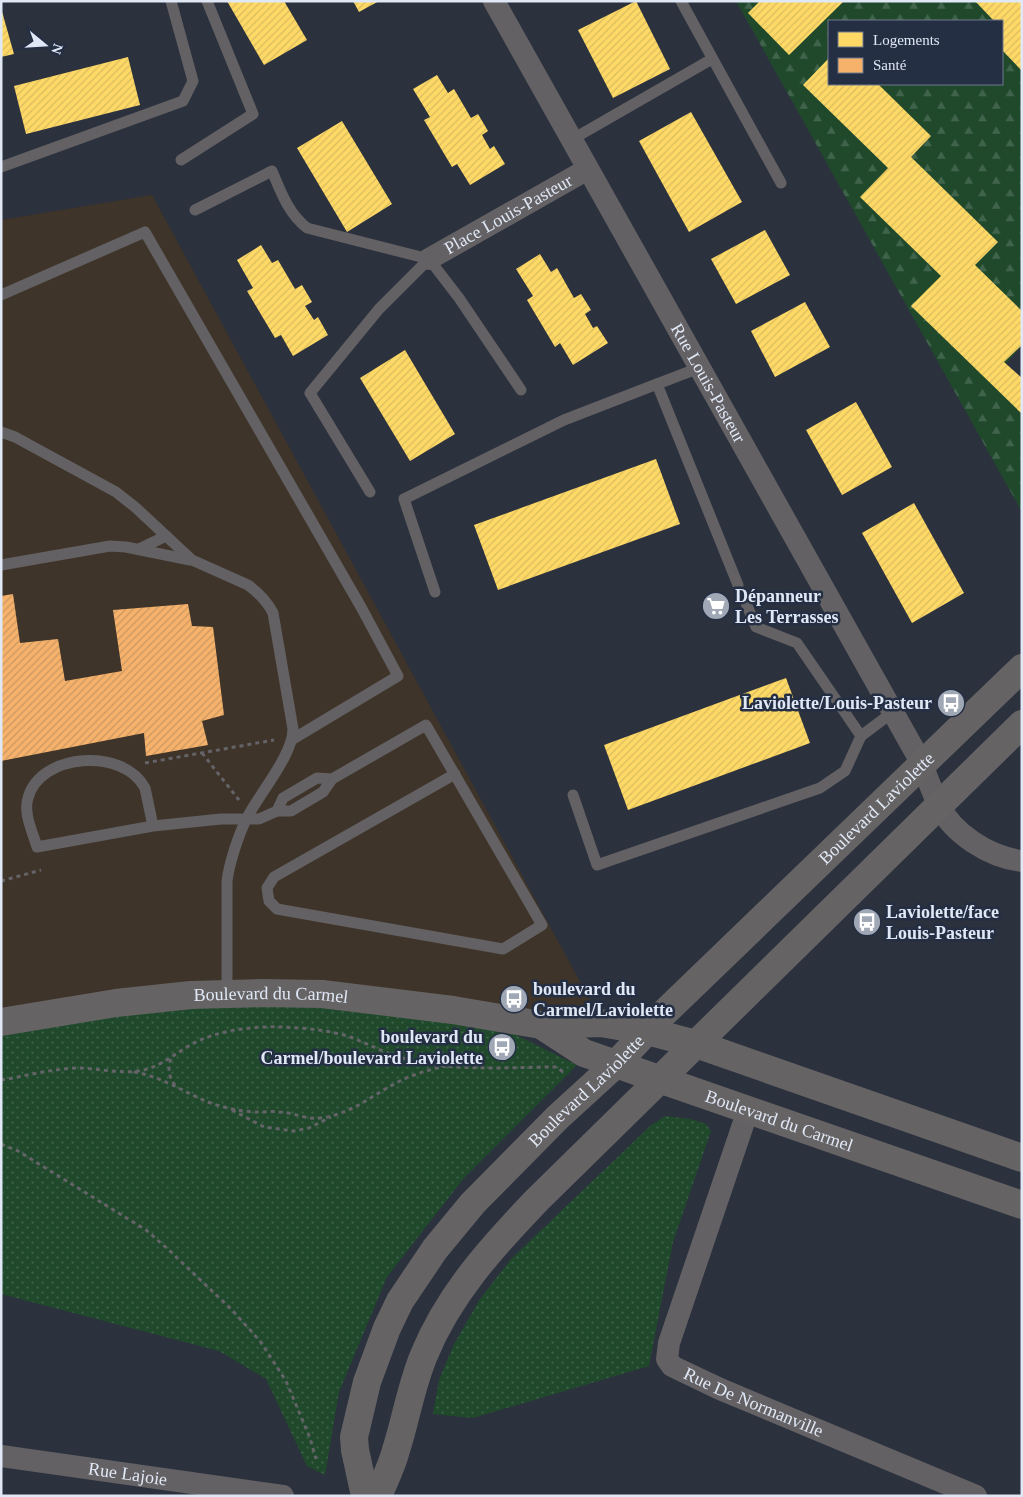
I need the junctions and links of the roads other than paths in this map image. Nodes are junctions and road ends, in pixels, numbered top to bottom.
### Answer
1 (171, 1) edge
2 (207, 1) edge
3 (494, 1) edge
4 (681, 1) edge
5 (712, 59) junction
6 (571, 140) junction
7 (181, 160) dead end
8 (1, 167) edge
9 (588, 169) junction
10 (781, 184) dead end
11 (195, 210) dead end
12 (428, 259) junction
13 (1, 295) edge
14 (699, 368) junction
15 (657, 384) junction
16 (521, 390) dead end
17 (1, 432) edge
18 (370, 492) dead end
19 (166, 536) junction
20 (139, 549) junction
21 (192, 560) junction
22 (1, 565) edge
23 (435, 592) dead end
24 (1022, 668) edge
25 (893, 712) junction
26 (1022, 724) edge
27 (861, 736) junction
28 (292, 739) junction
29 (922, 764) junction
30 (455, 774) junction
31 (574, 795) dead end
32 (939, 806) junction
33 (246, 820) junction
34 (153, 826) junction
35 (1022, 861) edge
36 (227, 993) junction
37 (1, 1022) edge
38 (540, 1025) junction
39 (647, 1031) junction
40 (696, 1044) junction
41 (616, 1064) junction
42 (659, 1080) junction
43 (748, 1110) junction
44 (1022, 1158) edge
45 (1022, 1205) edge
46 (1, 1456) edge
47 (283, 1496) edge
48 (365, 1496) edge
49 (378, 1496) edge
50 (976, 1496) edge

1 - 8 lane
2 - 7 lane
3 - 6 street, Rue Louis-Pasteur
4 - 5 lane
5 - 6 lane
5 - 10 lane
6 - 9 street, Rue Louis-Pasteur
9 - 12 street, Place Louis-Pasteur
9 - 14 street, Rue Louis-Pasteur
11 - 12 lane
12 - 16 lane
12 - 18 lane
13 - 28 lane
14 - 15 lane
14 - 25 street, Rue Louis-Pasteur
15 - 23 lane
15 - 27 lane
17 - 19 lane
19 - 20 lane
19 - 21 lane
20 - 21 lane
20 - 22 lane
21 - 28 lane
24 - 29 main road, Boulevard Laviolette
25 - 27 lane
25 - 29 street, Rue Louis-Pasteur
26 - 32 main road
27 - 31 lane
28 - 33 lane
29 - 32 street, Rue Louis-Pasteur
29 - 39 main road, Boulevard Laviolette
30 - 30 lane
30 - 33 lane
32 - 35 street, Rue Louis-Pasteur
32 - 40 main road
33 - 34 lane
33 - 36 lane
34 - 34 lane
36 - 37 main road, Boulevard du Carmel
36 - 38 main road, Boulevard du Carmel
38 - 39 main road, Boulevard du Carmel
38 - 41 main road, Boulevard du Carmel
39 - 40 main road, Boulevard du Carmel
39 - 41 main road, Boulevard Laviolette
40 - 42 main road
40 - 44 main road, Boulevard du Carmel
41 - 42 main road, Boulevard du Carmel
41 - 48 main road, Boulevard Laviolette
42 - 43 main road, Boulevard du Carmel
42 - 49 main road
43 - 45 main road, Boulevard du Carmel
43 - 50 street, Rue De Normanville
46 - 47 street, Rue Lajoie

